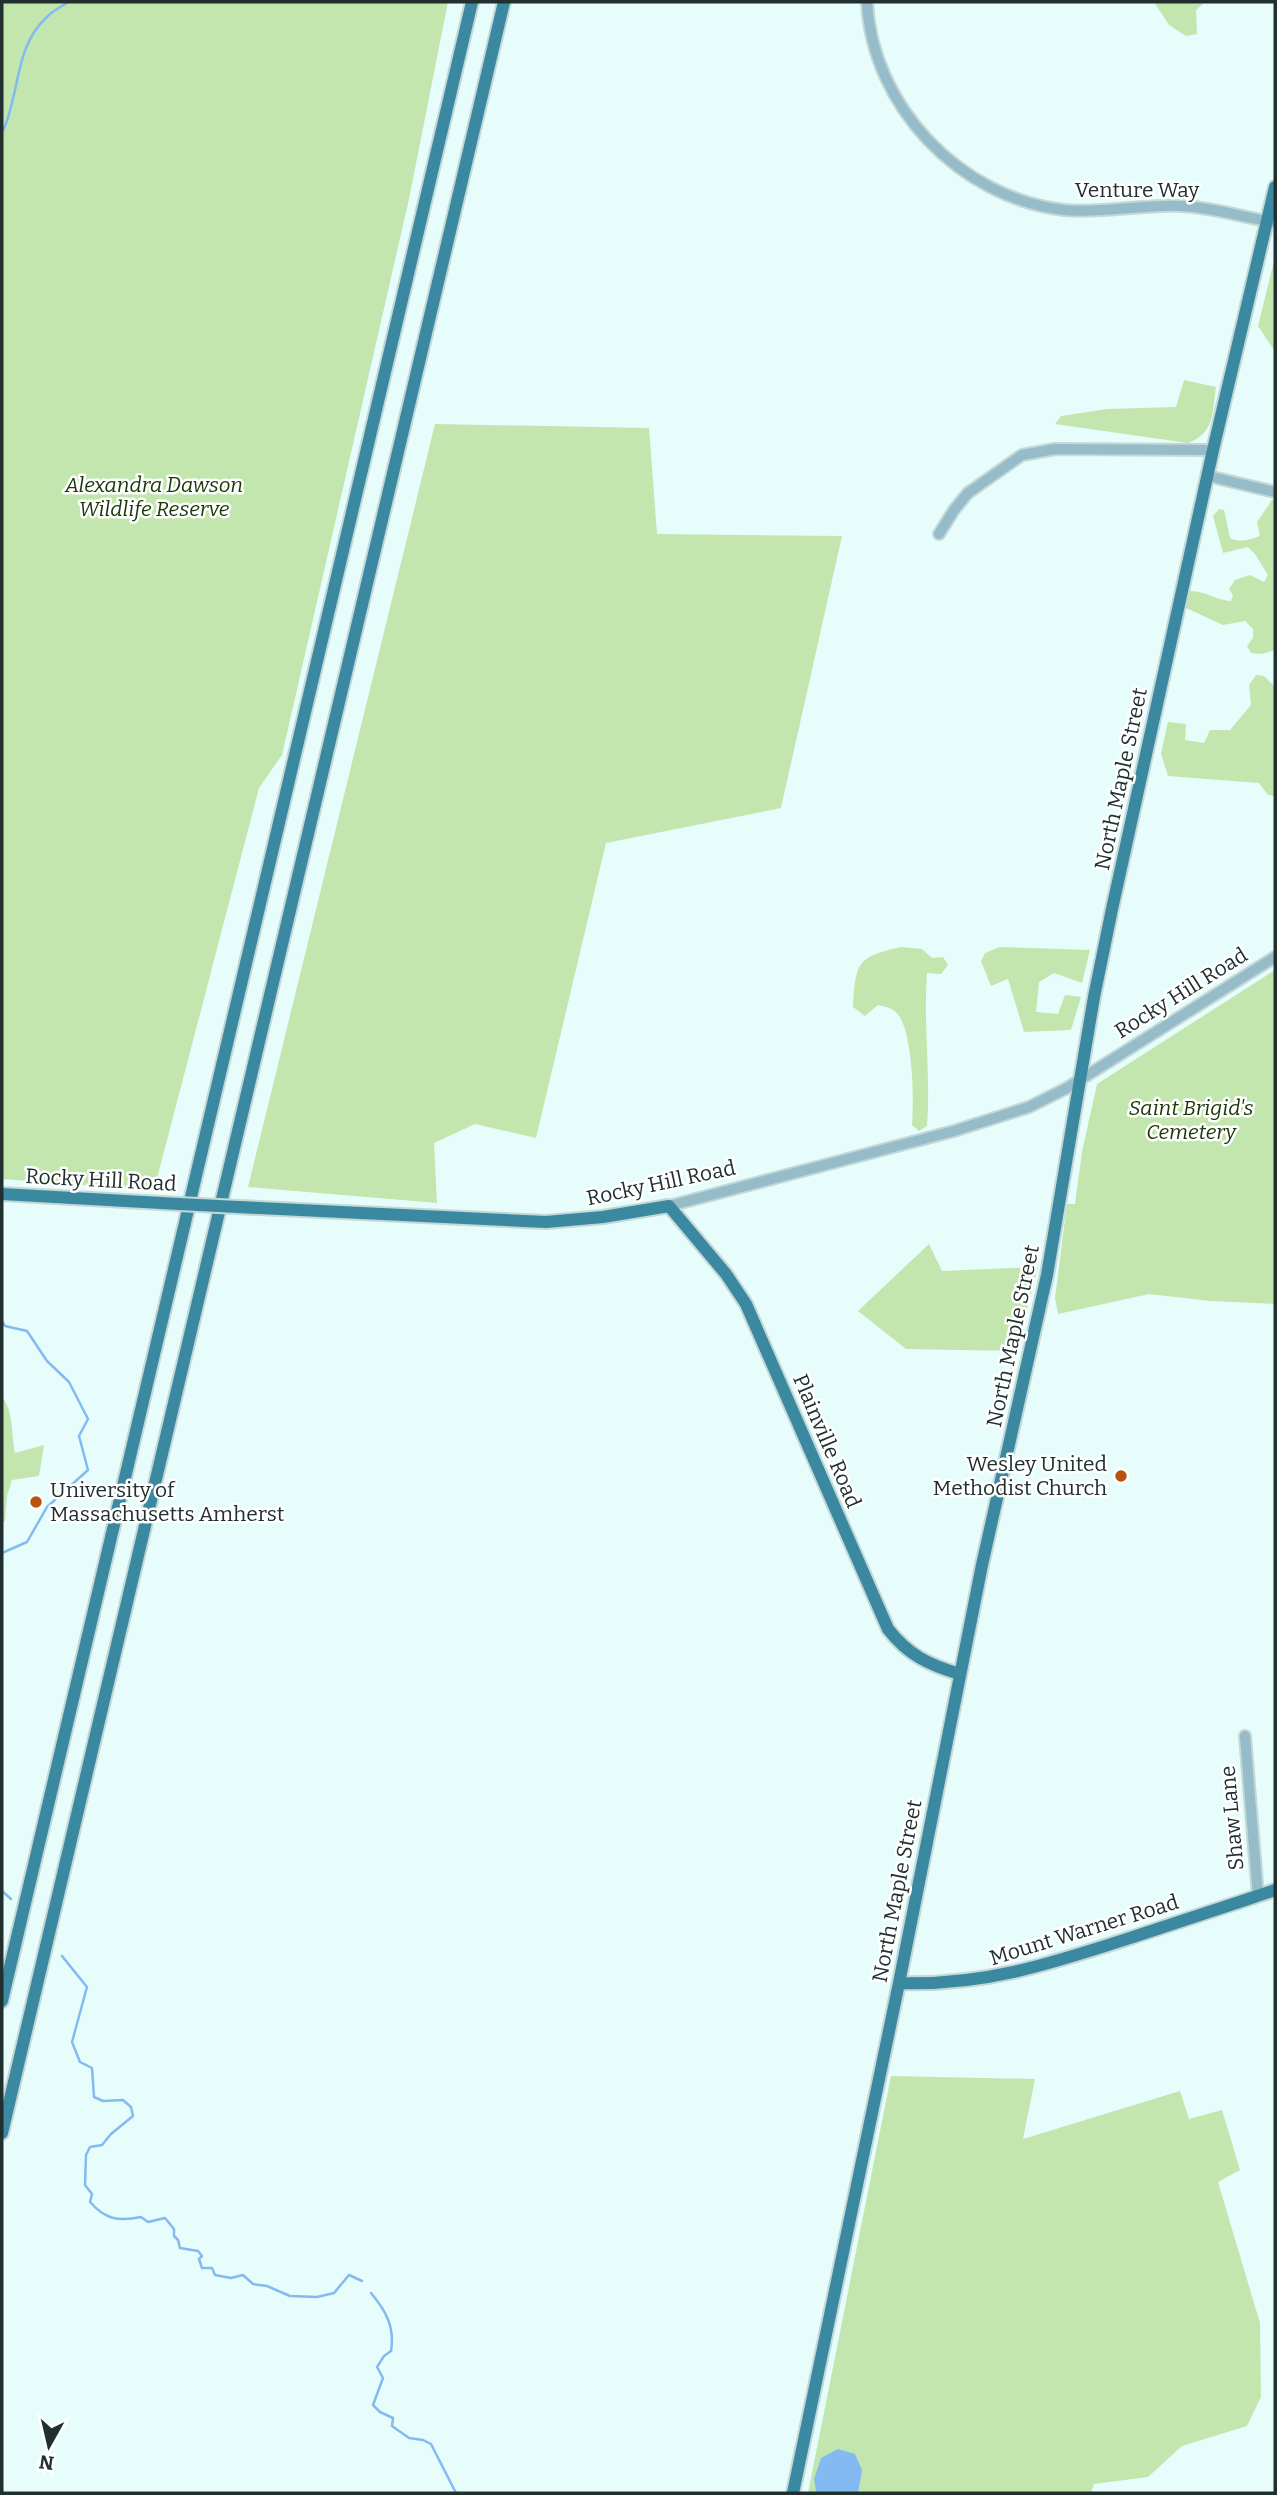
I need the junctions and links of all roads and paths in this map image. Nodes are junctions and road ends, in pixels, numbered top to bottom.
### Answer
1 (472, 2) edge
2 (504, 2) edge
3 (867, 2) edge
4 (1275, 187) edge
5 (1271, 221) edge
6 (1213, 450) junction
7 (1208, 476) junction
8 (1275, 492) edge
9 (939, 534) dead end
10 (1275, 957) edge
11 (1079, 1080) junction
12 (2, 1194) edge
13 (669, 1206) junction
14 (960, 1674) junction
15 (1244, 1736) dead end
16 (1275, 1890) edge
17 (1258, 1896) junction
18 (899, 1983) junction
19 (2, 2001) edge
20 (2, 2133) edge
21 (793, 2493) edge

1 - 19 main road
2 - 20 main road
3 - 5 street, Venture Way
4 - 5 main road, North Maple Street
5 - 6 main road, North Maple Street
6 - 7 main road, North Maple Street
6 - 9 street
7 - 8 street
7 - 11 main road, North Maple Street
10 - 11 street, Rocky Hill Road
11 - 13 street, Rocky Hill Road
11 - 14 main road, North Maple Street
12 - 13 main road, Rocky Hill Road, bridge
13 - 14 main road, Plainville Road
14 - 18 main road, North Maple Street
15 - 17 street, Shaw Lane
16 - 17 main road, Mount Warner Road
17 - 18 main road, Mount Warner Road
18 - 21 main road, North Maple Street

